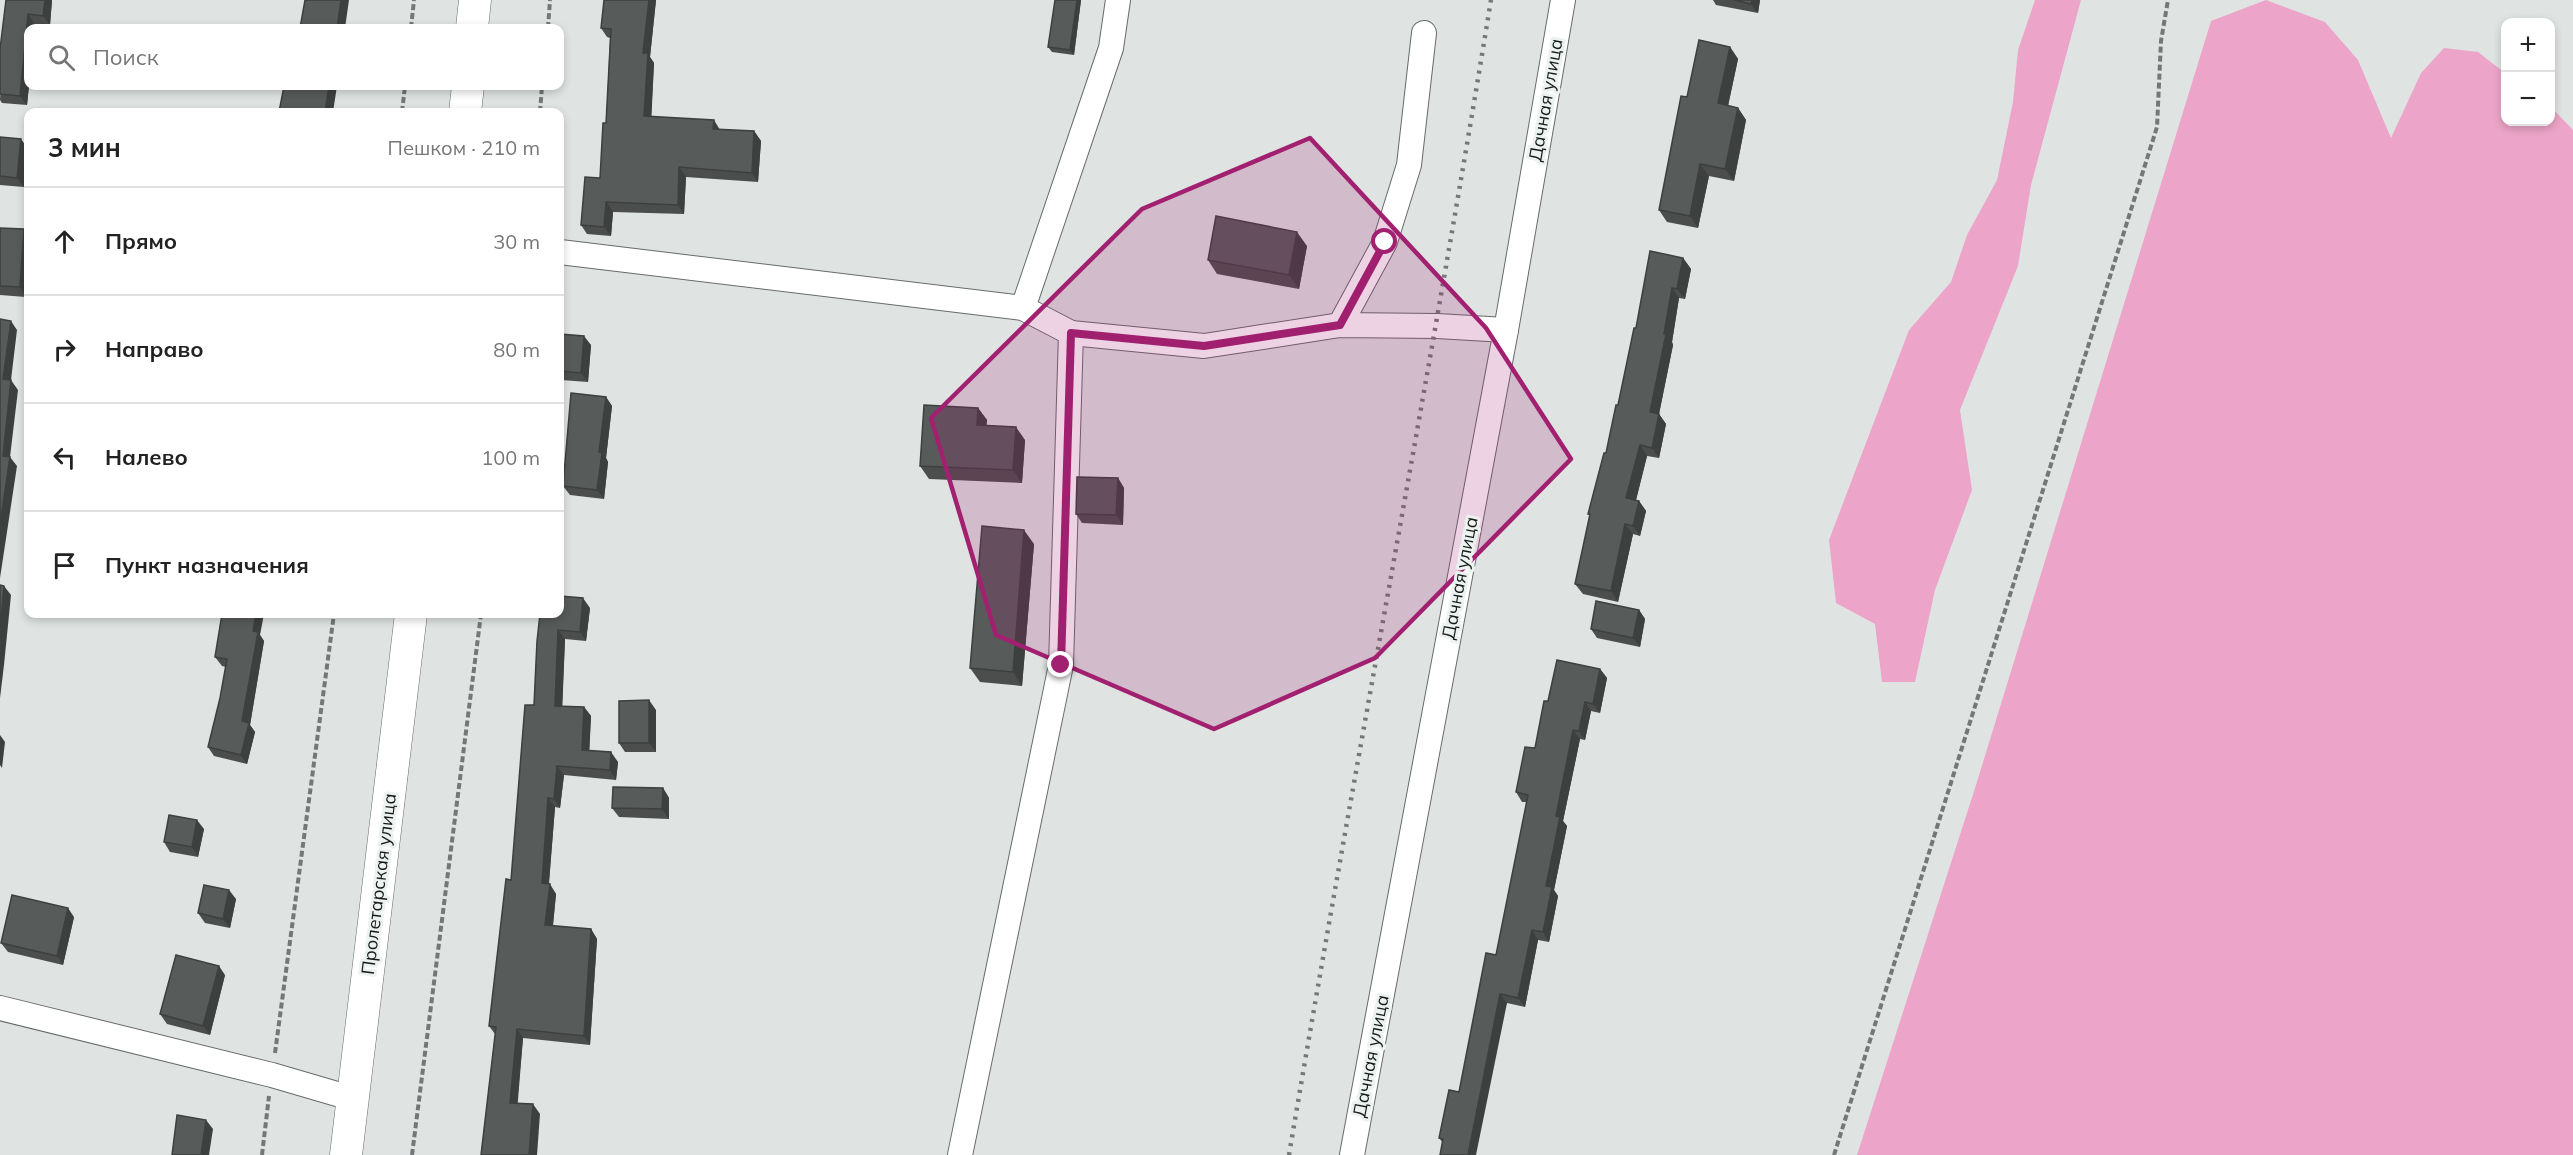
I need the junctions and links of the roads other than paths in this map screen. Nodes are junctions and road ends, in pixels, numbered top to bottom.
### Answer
1 (475, 0) edge
2 (1118, 0) edge
3 (1563, 0) edge
4 (472, 24) edge
5 (1424, 33) dead end
6 (468, 90) edge
7 (465, 108) edge
8 (564, 252) edge
9 (1023, 308) junction
10 (1340, 325) junction
11 (1506, 330) junction
12 (1071, 333) junction
13 (411, 618) edge
14 (0, 1008) edge
15 (354, 1099) junction
16 (346, 1155) edge
17 (960, 1155) edge
18 (1352, 1155) edge

1 - 4 main road
2 - 9 street
3 - 11 street, Дачная улица
5 - 10 street
6 - 7 main road
8 - 9 street
9 - 12 street
10 - 11 street
10 - 12 street
11 - 18 street, Дачная улица
12 - 17 street
13 - 15 main road, Пролетарская улица
14 - 15 street
15 - 16 main road, Пролетарская улица

